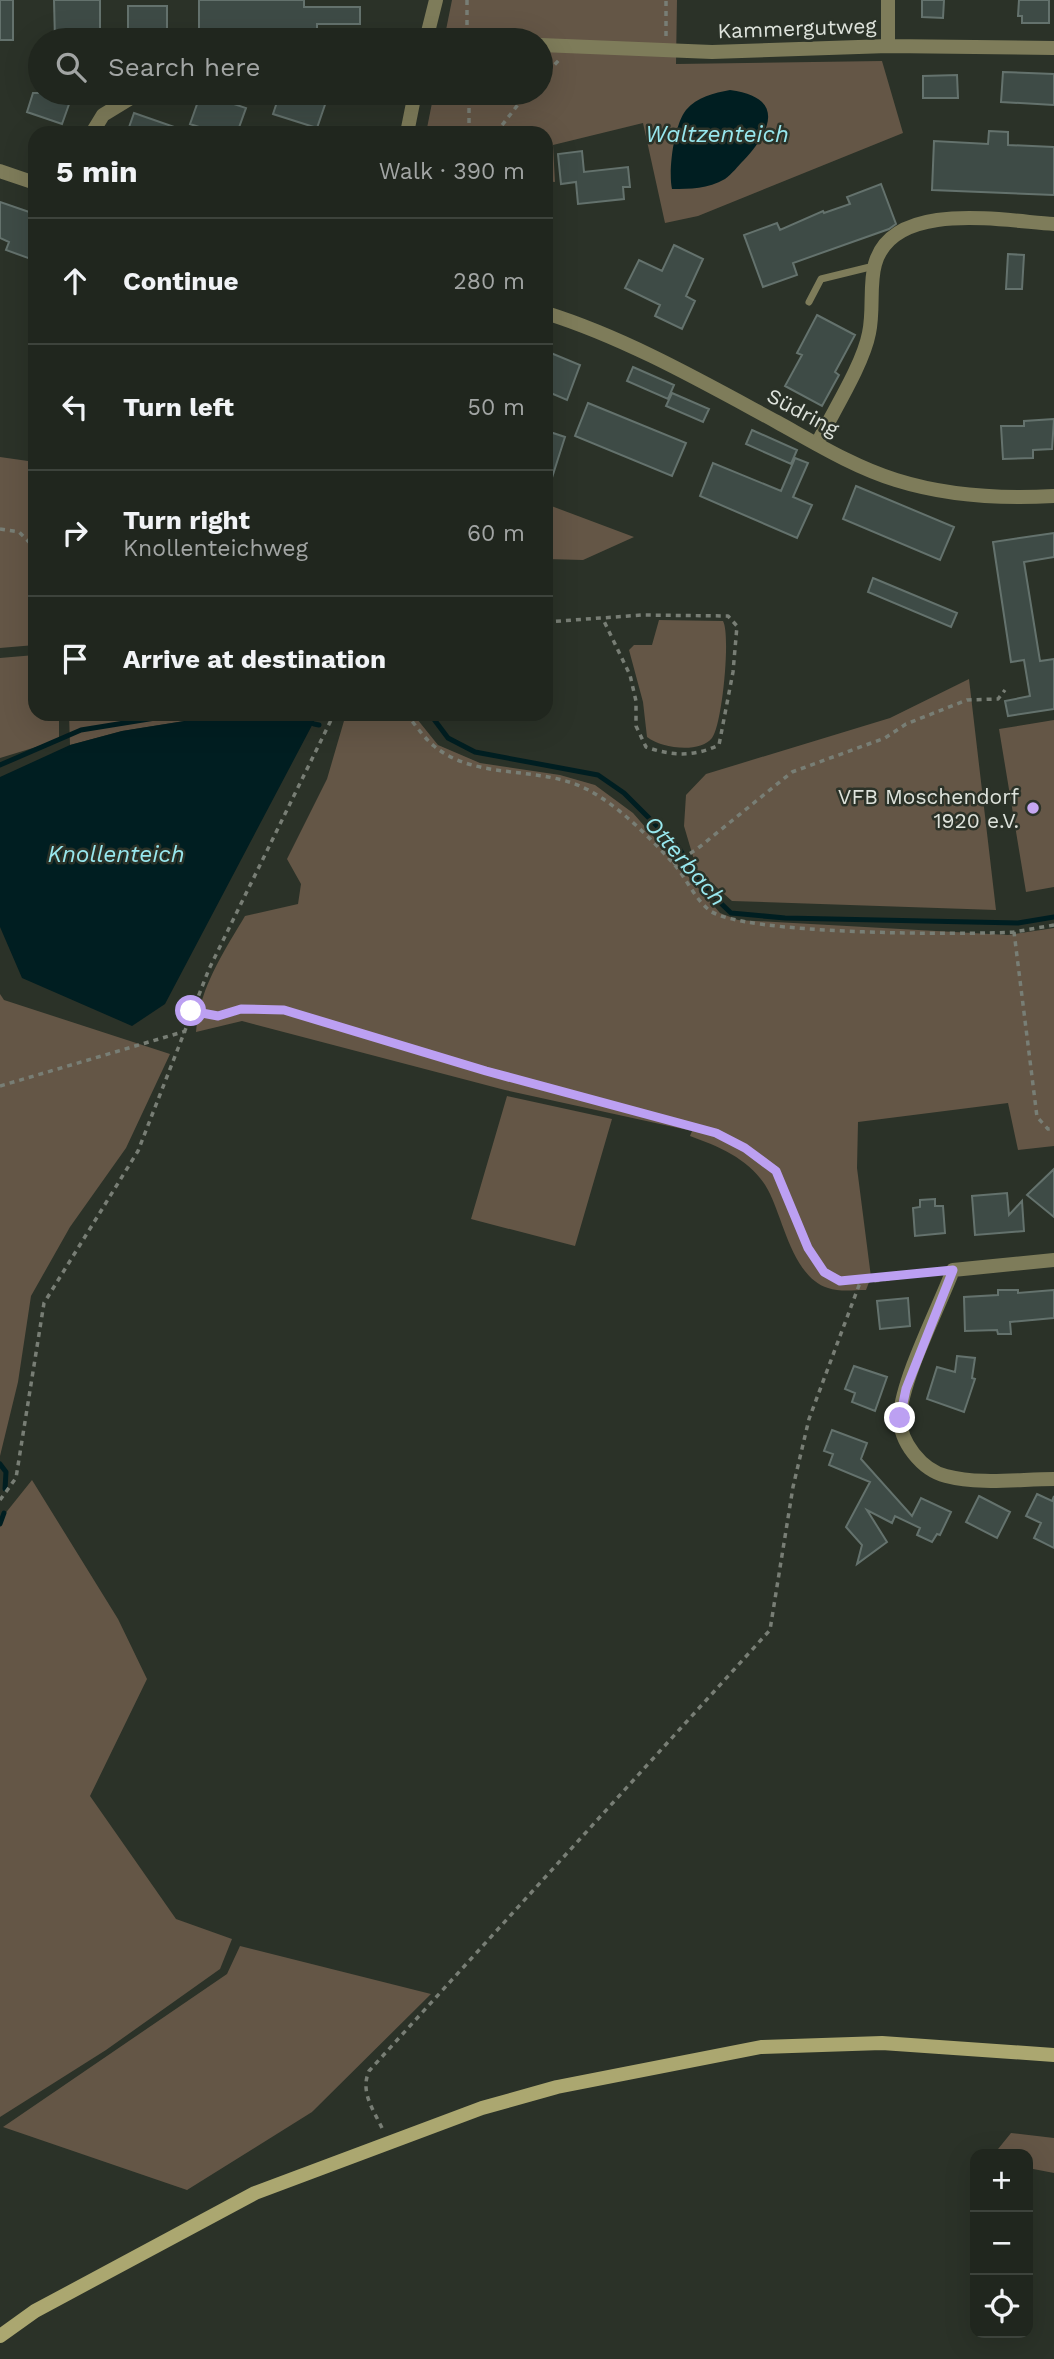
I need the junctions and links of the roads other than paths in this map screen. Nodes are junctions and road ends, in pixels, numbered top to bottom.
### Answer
1 (436, 0) edge
2 (888, 0) edge
3 (429, 28) edge
4 (553, 46) edge
5 (888, 46) junction
6 (1054, 48) edge
7 (119, 105) edge
8 (413, 105) edge
9 (96, 126) edge
10 (408, 126) edge
11 (0, 171) edge
12 (28, 181) edge
13 (1054, 224) edge
14 (874, 266) junction
15 (809, 302) dead end
16 (553, 315) edge
17 (817, 444) junction
18 (1054, 496) edge
19 (1054, 1260) edge
20 (1054, 1479) edge
21 (1054, 2055) edge
22 (0, 2336) edge

1 - 3 street
2 - 5 street
4 - 5 street, Kammergutweg
5 - 6 street, Kammergutweg
7 - 9 street
8 - 10 street
11 - 12 street
13 - 14 street
14 - 15 lane
14 - 17 street
16 - 17 street, Südring
17 - 18 street, Südring
19 - 20 street
21 - 22 main road

